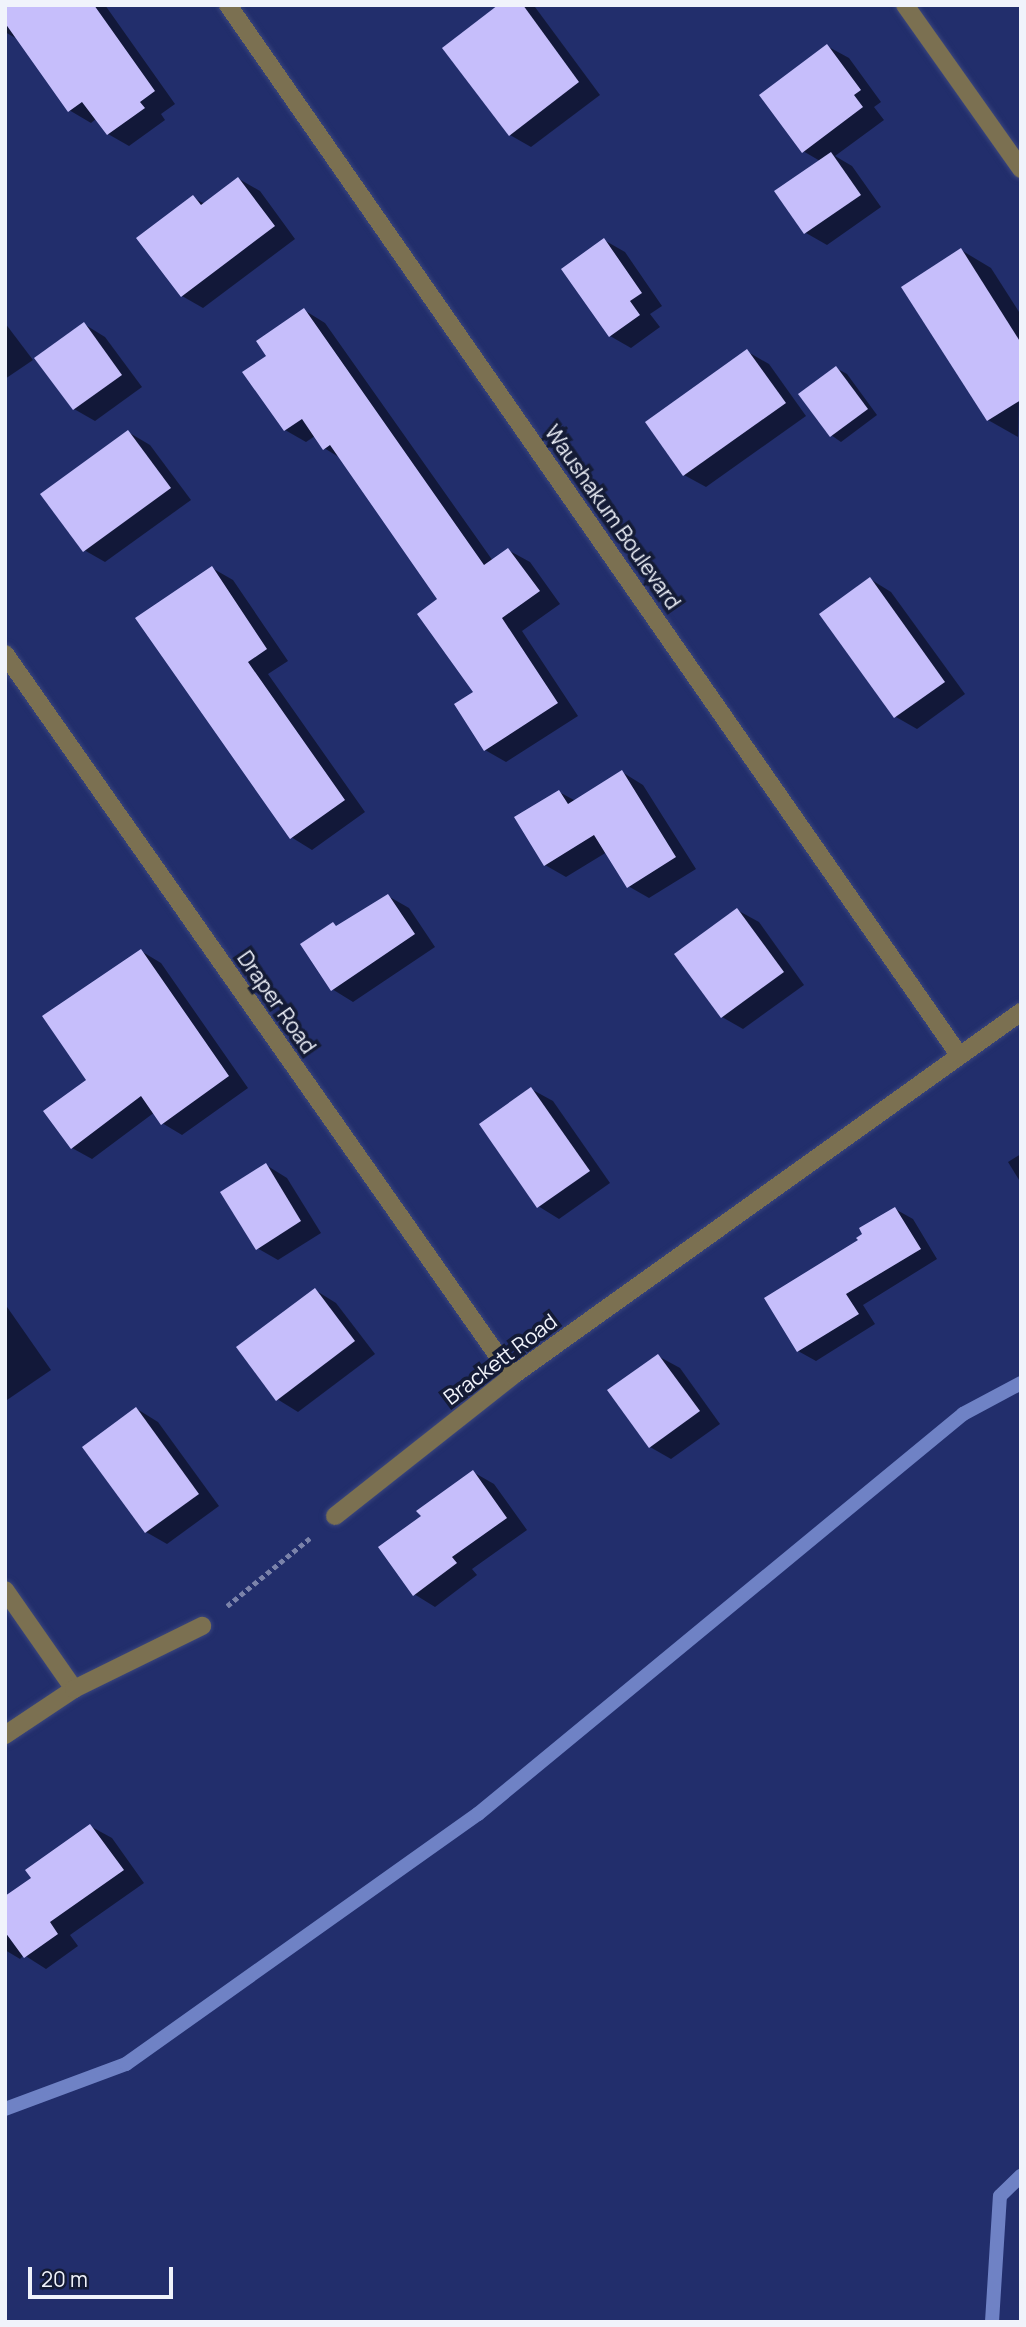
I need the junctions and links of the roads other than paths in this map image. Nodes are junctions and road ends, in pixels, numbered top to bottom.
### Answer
1 (228, 5) edge
2 (905, 5) edge
3 (1021, 169) edge
4 (5, 654) edge
5 (1021, 1012) edge
6 (959, 1055) junction
7 (512, 1376) junction
8 (335, 1516) road end
9 (5, 1590) edge
10 (202, 1626) road end
11 (74, 1689) junction
12 (5, 1735) edge

1 - 6 street, Waushakum Boulevard
2 - 3 street
4 - 7 street, Draper Road
5 - 6 street, Brackett Road
6 - 7 street, Brackett Road
7 - 8 street, Brackett Road
9 - 11 street
10 - 11 street
11 - 12 street

